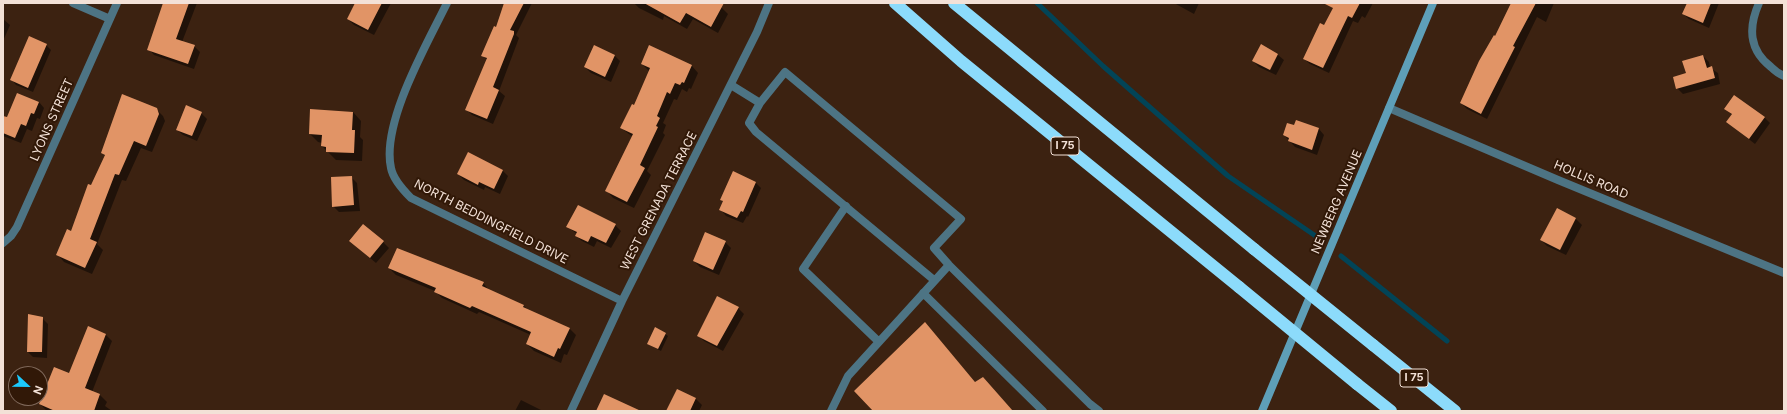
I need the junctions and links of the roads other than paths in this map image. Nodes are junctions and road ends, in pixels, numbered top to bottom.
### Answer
1 (72, 3) edge
2 (117, 3) edge
3 (447, 3) edge
4 (769, 3) edge
5 (895, 3) edge
6 (954, 3) edge
7 (1433, 3) edge
8 (1758, 3) edge
9 (110, 19) junction
10 (1784, 76) edge
11 (731, 85) junction
12 (760, 103) junction
13 (1389, 108) junction
14 (846, 206) junction
15 (3, 243) edge
16 (949, 265) junction
17 (1784, 273) edge
18 (934, 280) junction
19 (923, 293) junction
20 (622, 301) junction
21 (879, 342) junction
22 (571, 411) edge
23 (831, 411) edge
24 (1043, 411) edge
25 (1099, 411) edge
26 (1262, 411) edge
27 (1391, 411) edge
28 (1455, 411) edge

1 - 9 street
2 - 9 street, LYONS STREET
3 - 20 street, NORTH BEDDINGFIELD DRIVE
4 - 11 street, WEST GRENADA TERRACE
5 - 27 highway, I 75, bridge
6 - 28 highway, I 75, bridge
7 - 13 street, NEWBERG AVENUE
8 - 10 street
9 - 15 street, LYONS STREET
11 - 12 street
11 - 20 street, WEST GRENADA TERRACE
12 - 14 street
12 - 16 street
13 - 17 street, HOLLIS ROAD
13 - 26 street, NEWBERG AVENUE
14 - 18 street
14 - 21 street
16 - 18 street
16 - 25 street
18 - 19 street
19 - 21 street
19 - 24 street
20 - 22 street, WEST GRENADA TERRACE
21 - 23 street

